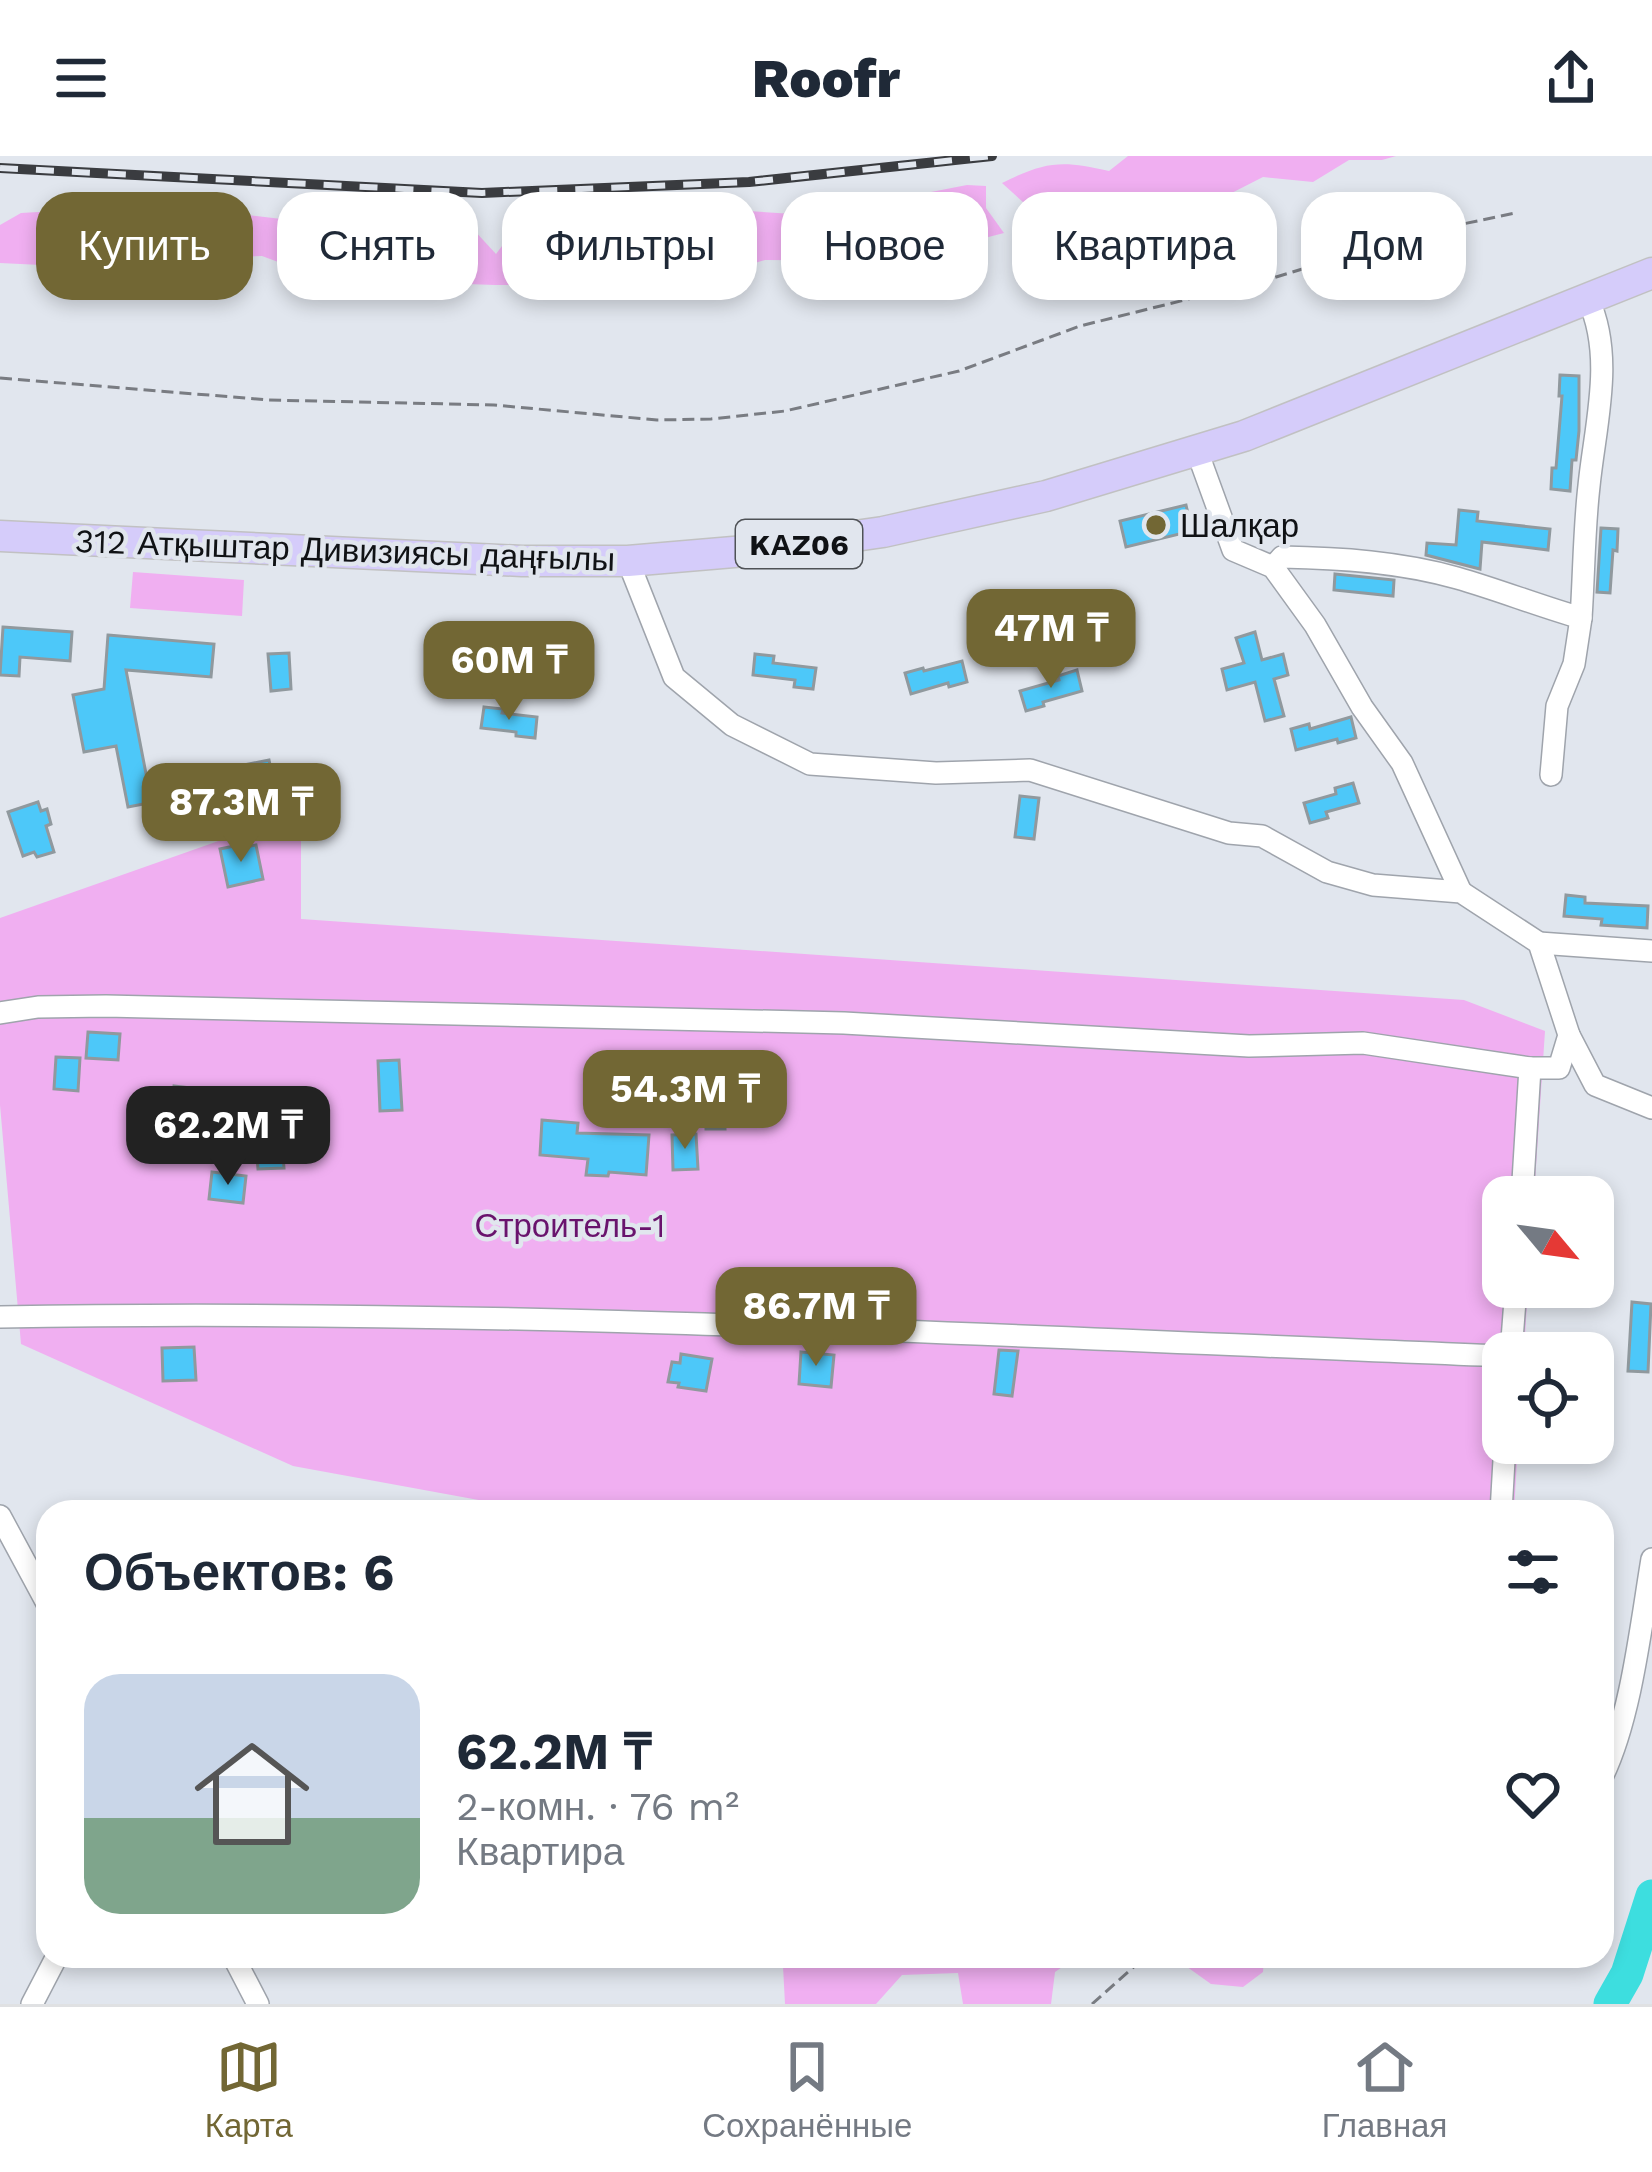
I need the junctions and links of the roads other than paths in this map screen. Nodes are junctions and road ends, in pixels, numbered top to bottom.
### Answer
1 (1652, 273) edge
2 (1588, 299) junction
3 (1197, 451) junction
4 (0, 536) edge
5 (628, 561) junction
6 (1273, 567) junction
7 (1581, 618) junction
8 (1551, 776) dead end
9 (1462, 892) junction
10 (1539, 944) junction
11 (1652, 951) edge
12 (0, 1013) edge
13 (1570, 1035) junction
14 (1530, 1068) junction
15 (1652, 1108) edge
16 (1523, 1176) edge
17 (0, 1317) edge
18 (1482, 1353) edge
19 (1504, 1464) edge
20 (1502, 1500) edge
21 (0, 1516) edge
22 (1652, 1559) edge
23 (36, 1583) edge
24 (1614, 1749) edge
25 (51, 1968) edge
26 (239, 1968) edge
27 (32, 2004) edge
28 (258, 2004) edge

1 - 2 highway, 312 Атқыштар Дивизиясы даңғылы / KАZ06
2 - 3 highway, 312 Атқыштар Дивизиясы даңғылы / KАZ06
2 - 7 street
3 - 5 highway, 312 Атқыштар Дивизиясы даңғылы / KАZ06
3 - 6 street
4 - 5 highway, 312 Атқыштар Дивизиясы даңғылы / KАZ06
5 - 9 street
6 - 7 street
6 - 9 street
7 - 8 street
9 - 10 street
10 - 11 street
10 - 13 street
12 - 14 street
13 - 14 street
13 - 15 street
14 - 16 street
17 - 18 street
19 - 20 street
21 - 23 street
22 - 24 street
25 - 27 street
26 - 28 street

